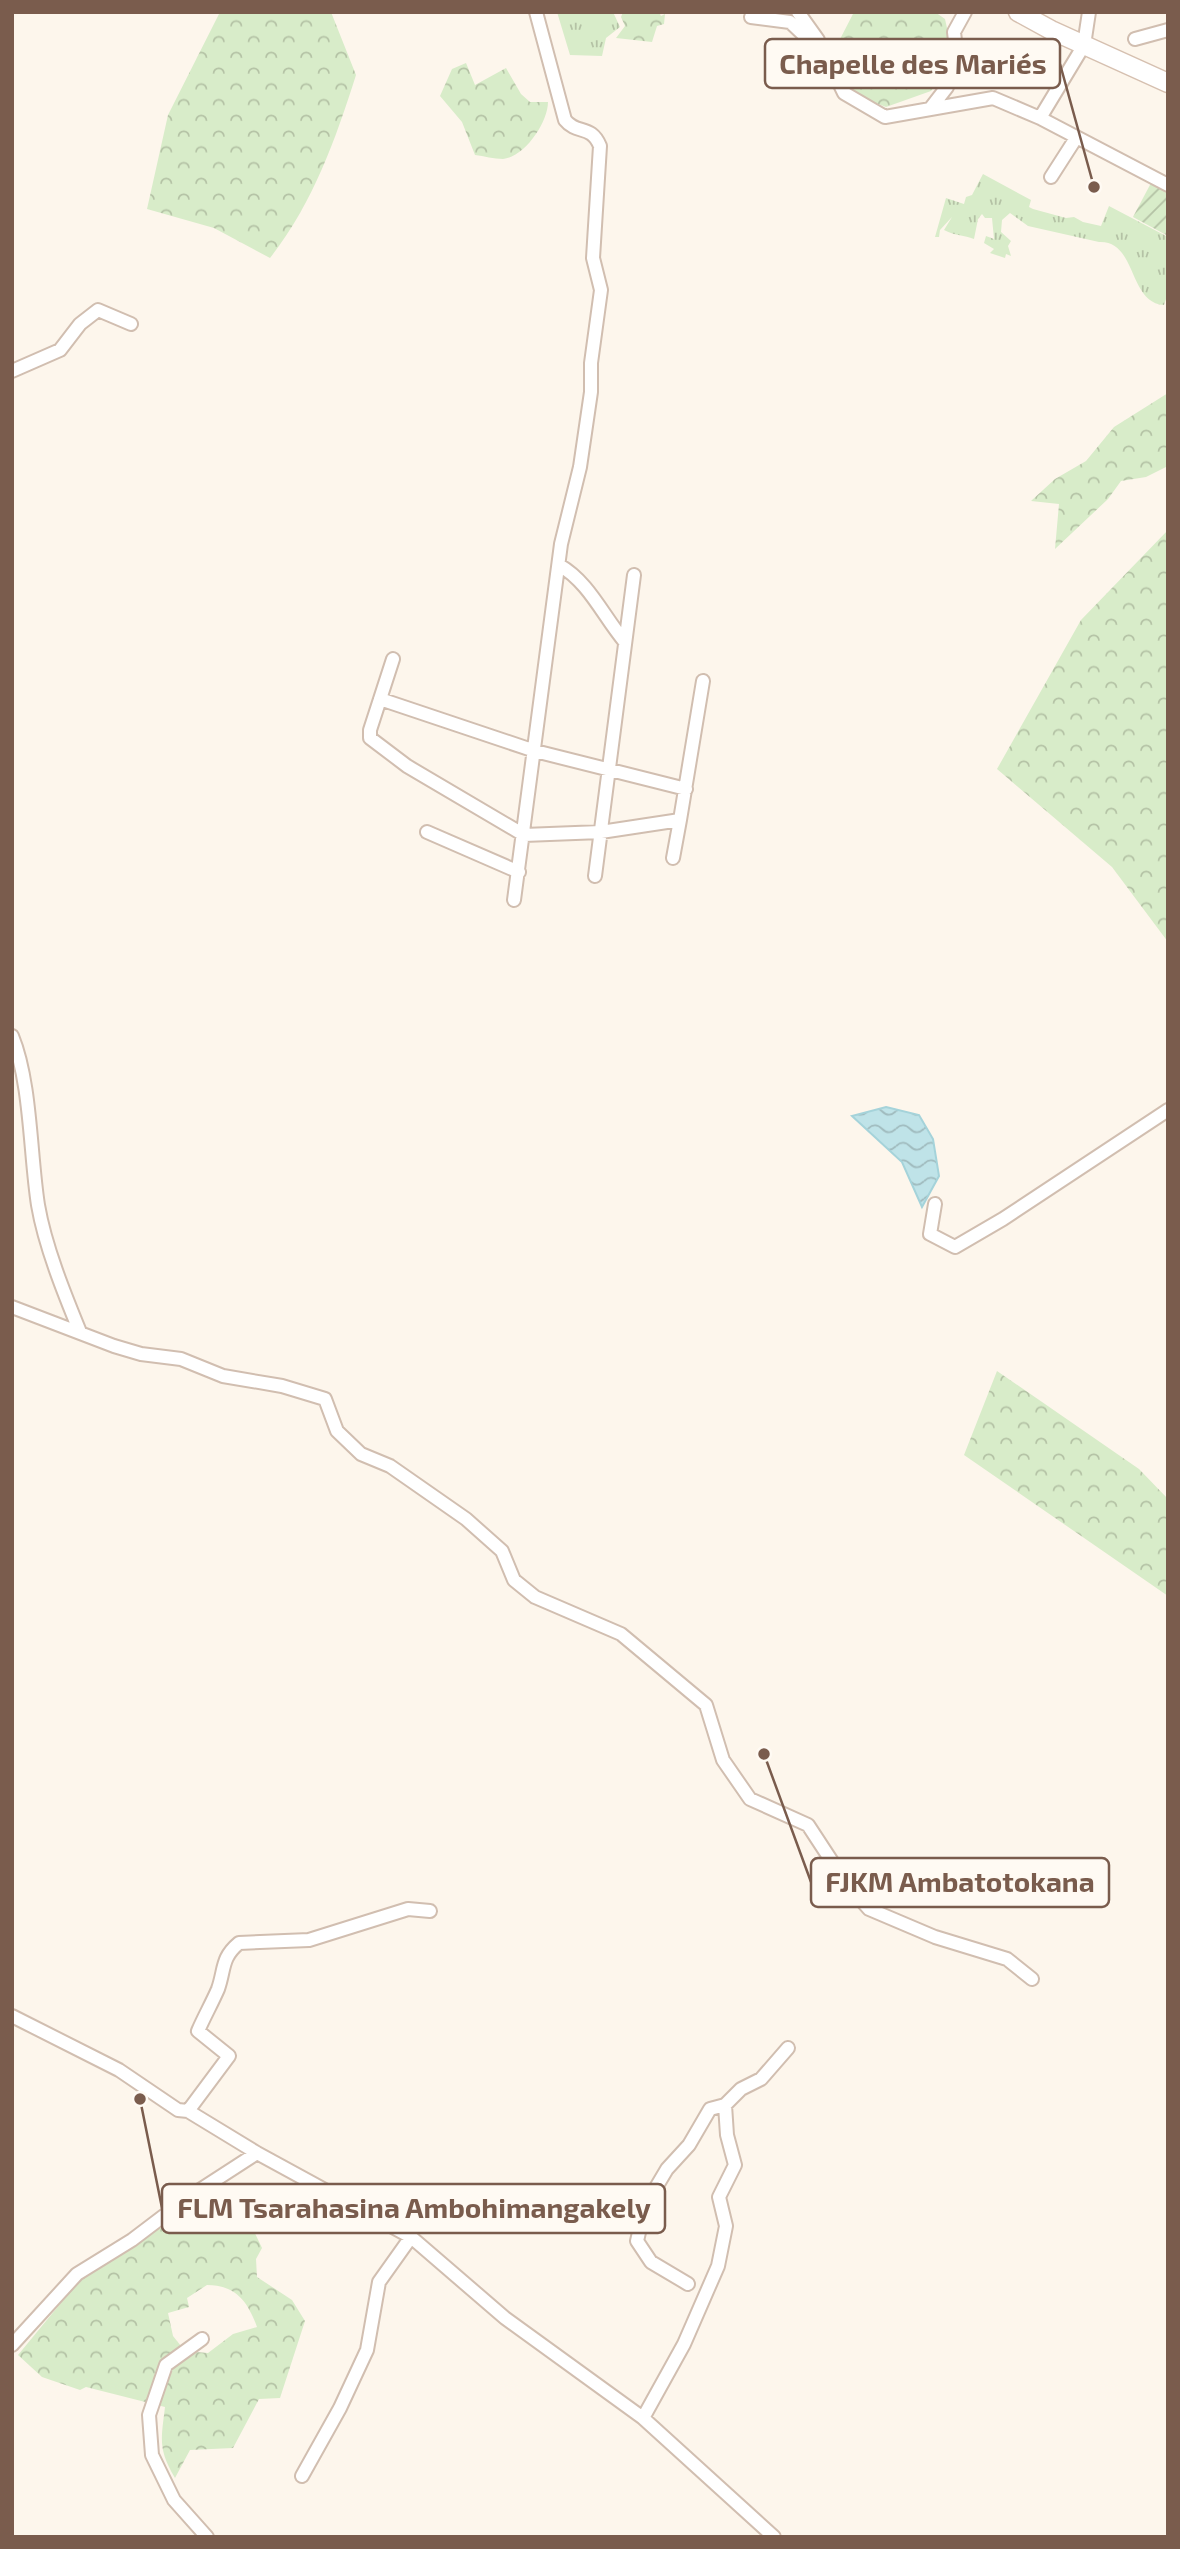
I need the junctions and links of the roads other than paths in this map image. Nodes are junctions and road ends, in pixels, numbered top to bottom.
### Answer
1 (536, 12) edge
2 (798, 12) edge
3 (965, 12) edge
4 (1089, 12) edge
5 (1025, 13) edge
6 (751, 18) dead end
7 (1168, 30) edge
8 (1135, 39) dead end
9 (1084, 45) junction
10 (826, 56) junction
11 (1168, 83) edge
12 (930, 109) junction
13 (1040, 118) junction
14 (1076, 138) junction
15 (1051, 177) dead end
16 (1168, 185) edge
17 (131, 324) dead end
18 (12, 371) edge
19 (559, 565) junction
20 (634, 575) dead end
21 (625, 642) junction
22 (393, 659) dead end
23 (703, 681) dead end
24 (380, 699) junction
25 (535, 751) junction
26 (607, 769) junction
27 (686, 789) junction
28 (680, 820) junction
29 (427, 832) dead end
30 (601, 832) junction
31 (524, 835) junction
32 (673, 858) dead end
33 (519, 872) junction
34 (595, 876) dead end
35 (514, 900) dead end
36 (12, 1036) edge
37 (1168, 1110) edge
38 (935, 1204) dead end
39 (12, 1307) edge
40 (80, 1332) junction
41 (430, 1911) dead end
42 (1032, 1979) dead end
43 (12, 2015) edge
44 (788, 2048) dead end
45 (725, 2105) junction
46 (188, 2111) junction
47 (257, 2153) junction
48 (411, 2237) junction
49 (688, 2284) dead end
50 (202, 2339) dead end
51 (12, 2345) edge
52 (643, 2418) junction
53 (302, 2476) dead end
54 (207, 2537) edge
55 (774, 2537) edge

1 - 19 street
2 - 10 street
3 - 12 street
4 - 9 street
5 - 9 street
6 - 10 street
7 - 8 street
9 - 11 street
9 - 13 street
10 - 12 street
12 - 13 street
13 - 14 street
14 - 15 street
14 - 16 street
17 - 18 street
19 - 21 street
19 - 25 street
20 - 21 street
21 - 26 street
22 - 24 street
23 - 27 street
24 - 25 street
24 - 31 street
25 - 26 street
25 - 31 street
26 - 27 street
26 - 30 street
27 - 28 street
28 - 30 street
28 - 32 street
29 - 33 street
30 - 31 street
30 - 34 street
31 - 33 street
33 - 35 street
36 - 40 street
37 - 38 street
39 - 40 street
40 - 42 street
41 - 46 street
43 - 46 street
44 - 45 street
45 - 49 street
45 - 52 street
46 - 47 street
47 - 48 street
47 - 51 street
48 - 52 street
48 - 53 street
50 - 54 street
52 - 55 street

